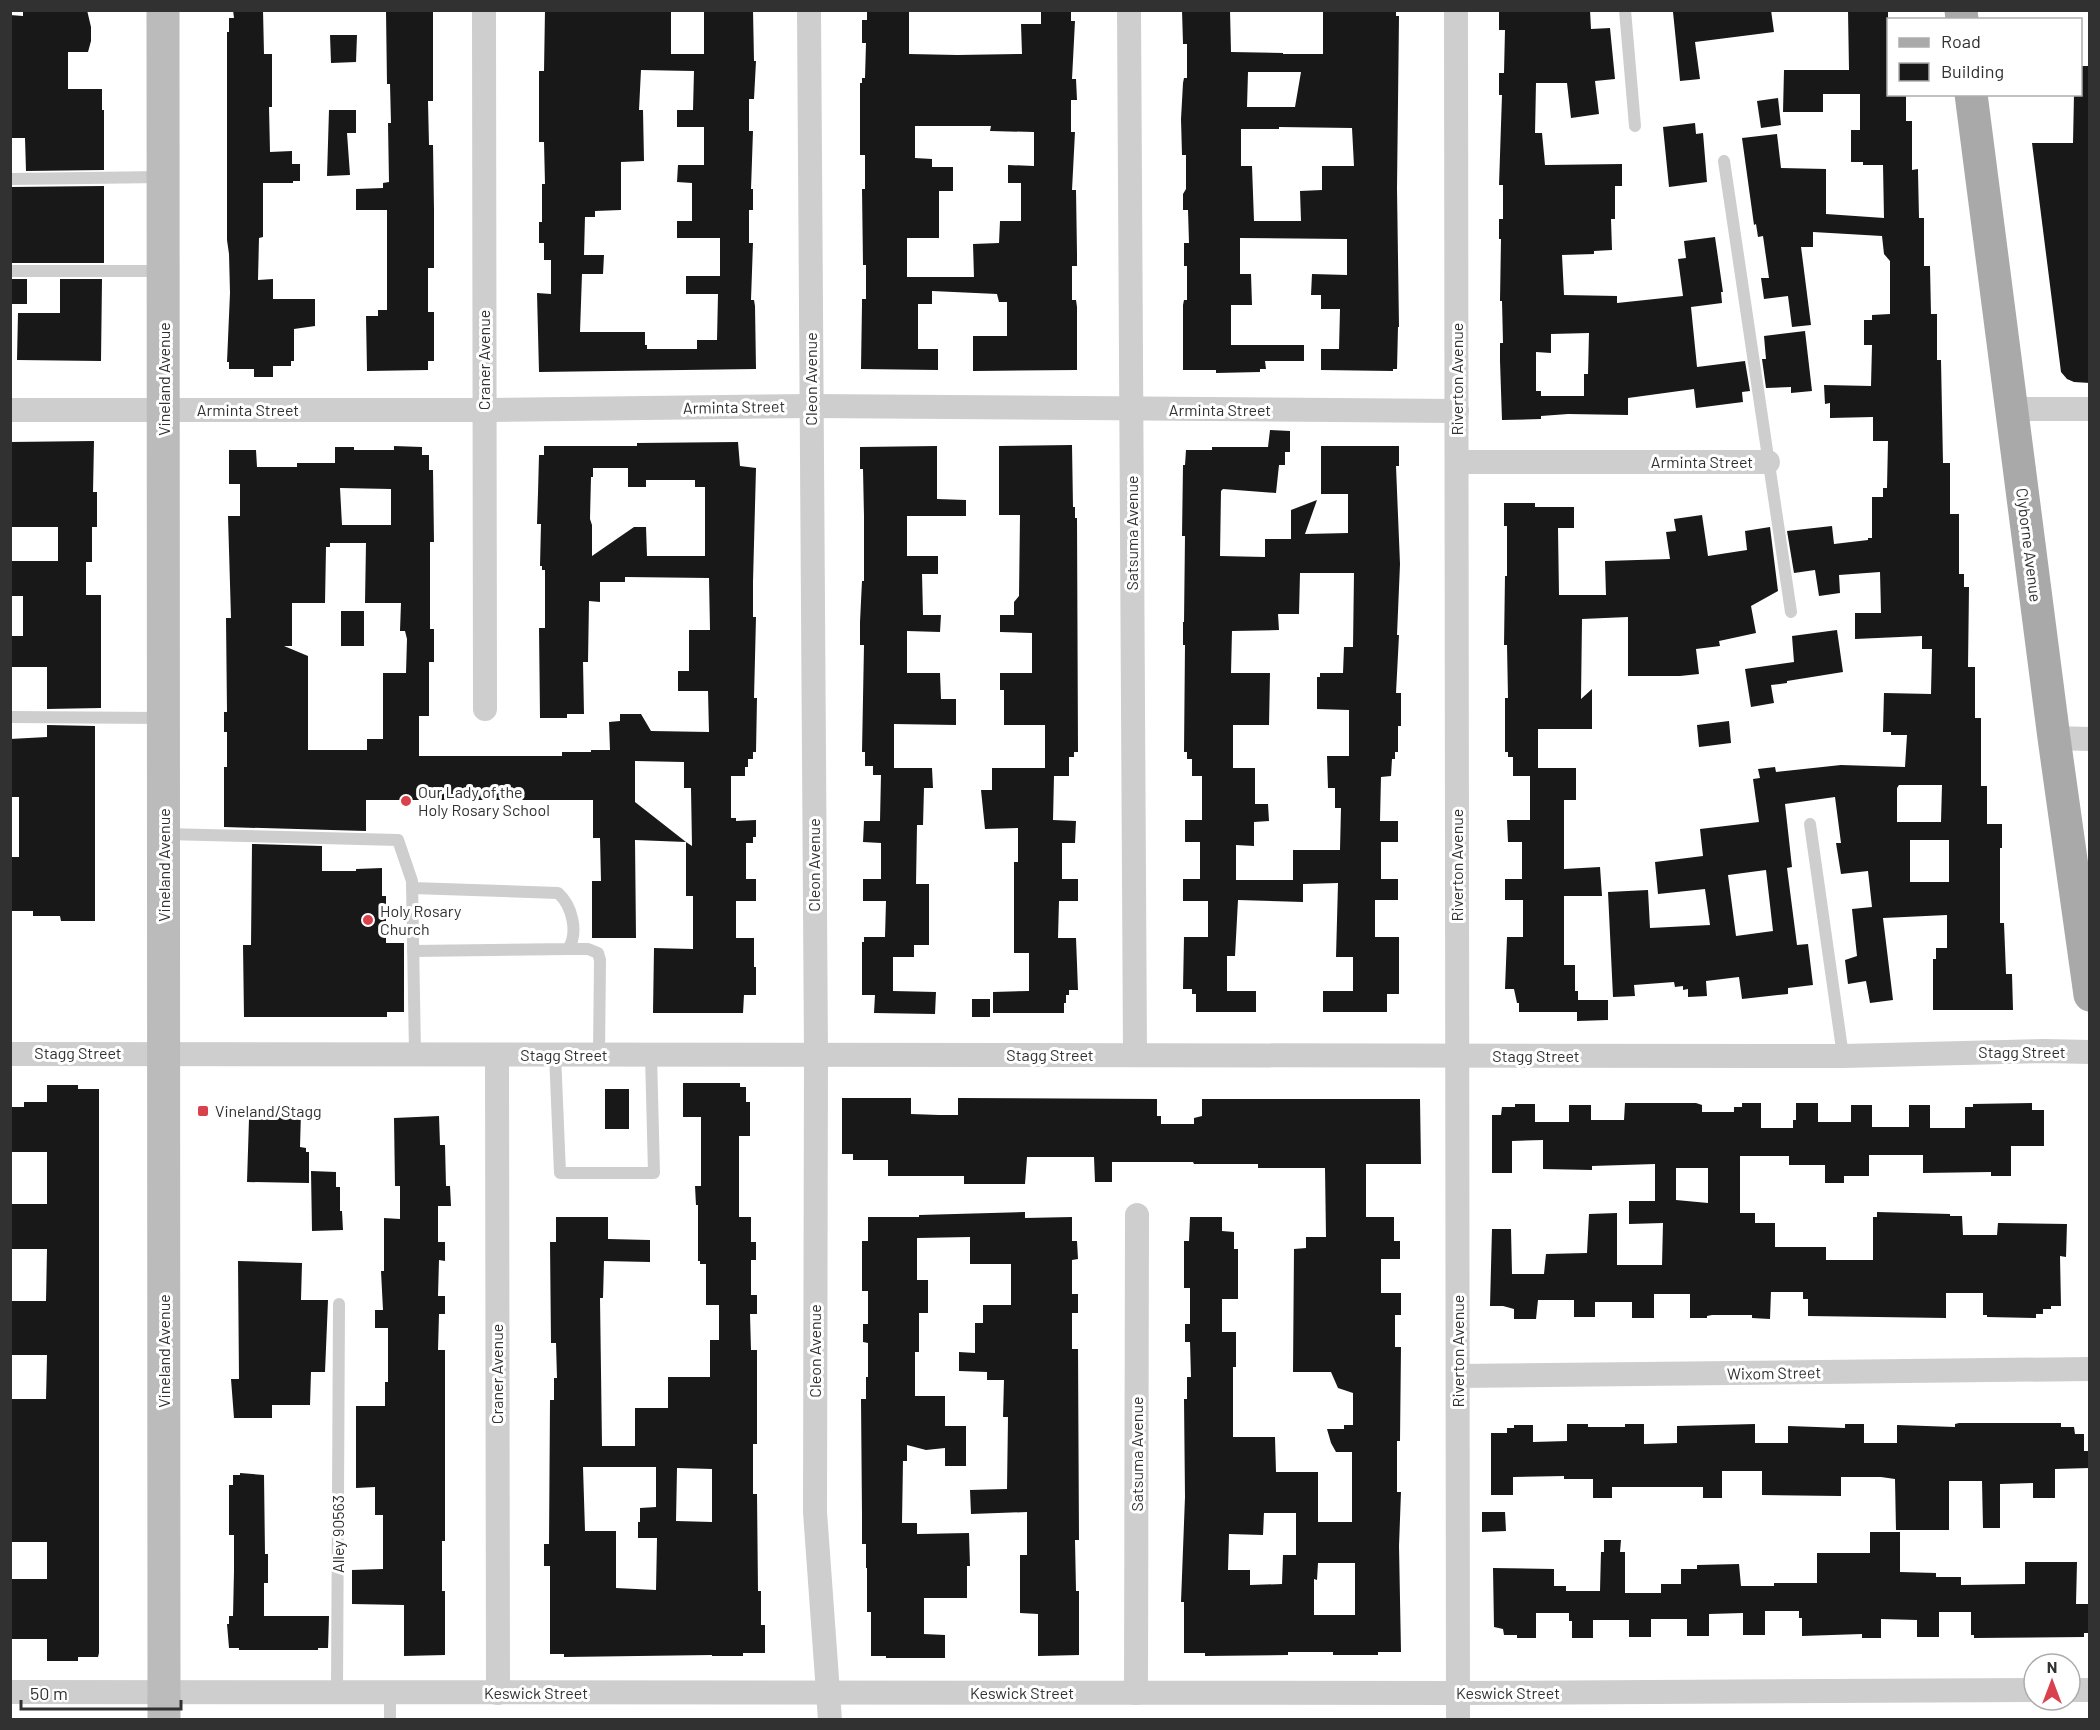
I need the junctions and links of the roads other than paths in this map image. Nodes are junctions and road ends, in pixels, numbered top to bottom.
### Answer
1 (163, 10) edge
2 (484, 10) edge
3 (810, 10) edge
4 (1129, 10) edge
5 (1456, 10) edge
6 (1625, 10) edge
7 (1971, 96) edge
8 (1635, 126) dead end
9 (1724, 161) dead end
10 (164, 177) junction
11 (10, 179) edge
12 (10, 271) edge
13 (164, 271) junction
14 (811, 406) junction
15 (1132, 409) junction
16 (2012, 409) junction
17 (2090, 409) edge
18 (10, 410) edge
19 (164, 410) junction
20 (484, 410) junction
21 (1457, 411) junction
22 (1457, 462) junction
23 (1768, 462) junction
24 (1791, 612) dead end
25 (485, 710) dead end
26 (10, 717) edge
27 (163, 718) junction
28 (2054, 738) junction
29 (2090, 739) edge
30 (1810, 824) dead end
31 (164, 834) junction
32 (412, 888) junction
33 (568, 949) junction
34 (413, 951) junction
35 (2090, 995) edge
36 (2090, 1052) edge
37 (164, 1053) junction
38 (10, 1054) edge
39 (415, 1054) junction
40 (555, 1054) junction
41 (599, 1054) junction
42 (497, 1055) junction
43 (651, 1055) junction
44 (816, 1055) junction
45 (1135, 1055) junction
46 (1457, 1055) junction
47 (1843, 1056) junction
48 (1137, 1215) dead end
49 (339, 1304) dead end
50 (2090, 1369) edge
51 (1458, 1376) junction
52 (2022, 1690) edge
53 (10, 1692) edge
54 (337, 1692) junction
55 (390, 1692) junction
56 (498, 1693) junction
57 (828, 1693) junction
58 (1136, 1693) junction
59 (1458, 1693) junction
60 (164, 1706) edge
61 (390, 1719) edge
62 (830, 1719) edge
63 (1458, 1719) edge

1 - 10 main road, Vineland Avenue
2 - 20 street, Craner Avenue
3 - 14 street, Cleon Avenue
4 - 15 street, Satsuma Avenue
5 - 21 street, Riverton Avenue
6 - 8 lane
7 - 16 main road, Clyborne Avenue
9 - 23 lane
10 - 11 lane
10 - 13 main road, Vineland Avenue
12 - 13 lane
13 - 19 main road, Vineland Avenue
14 - 15 street, Arminta Street
14 - 20 street, Arminta Street
14 - 44 street, Cleon Avenue
15 - 21 street, Arminta Street
15 - 45 street, Satsuma Avenue
16 - 17 street
16 - 28 main road, Clyborne Avenue
18 - 19 street, Arminta Street
19 - 20 street, Arminta Street
19 - 27 main road, Vineland Avenue
20 - 25 street, Craner Avenue
21 - 22 street, Riverton Avenue
22 - 23 street, Arminta Street
22 - 46 street, Riverton Avenue
23 - 24 lane
26 - 27 lane
27 - 31 main road, Vineland Avenue
28 - 29 street
28 - 35 main road, Clyborne Avenue
30 - 47 lane
31 - 32 lane
31 - 37 main road, Vineland Avenue
32 - 33 lane
32 - 34 lane
33 - 34 lane
33 - 41 lane
34 - 39 lane
36 - 47 street, Stagg Street
37 - 38 street, Stagg Street
37 - 39 street, Stagg Street
37 - 60 main road, Vineland Avenue
39 - 42 street, Stagg Street
40 - 41 street, Stagg Street
40 - 42 street, Stagg Street
40 - 43 lane
41 - 43 street, Stagg Street
42 - 56 street, Craner Avenue
43 - 44 street, Stagg Street
44 - 45 street, Stagg Street
44 - 57 street, Cleon Avenue
45 - 46 street, Stagg Street
46 - 47 street, Stagg Street
46 - 51 street, Riverton Avenue
48 - 58 street, Satsuma Avenue
49 - 54 lane, Alley 90563
50 - 51 street, Wixom Street
51 - 59 street, Riverton Avenue
52 - 59 street, Keswick Street
53 - 60 street, Keswick Street
54 - 55 street, Keswick Street
54 - 60 street, Keswick Street
55 - 56 street, Keswick Street
55 - 61 lane
56 - 57 street, Keswick Street
57 - 58 street, Keswick Street
57 - 62 street, Cleon Avenue
58 - 59 street, Keswick Street
59 - 63 street, Riverton Avenue

